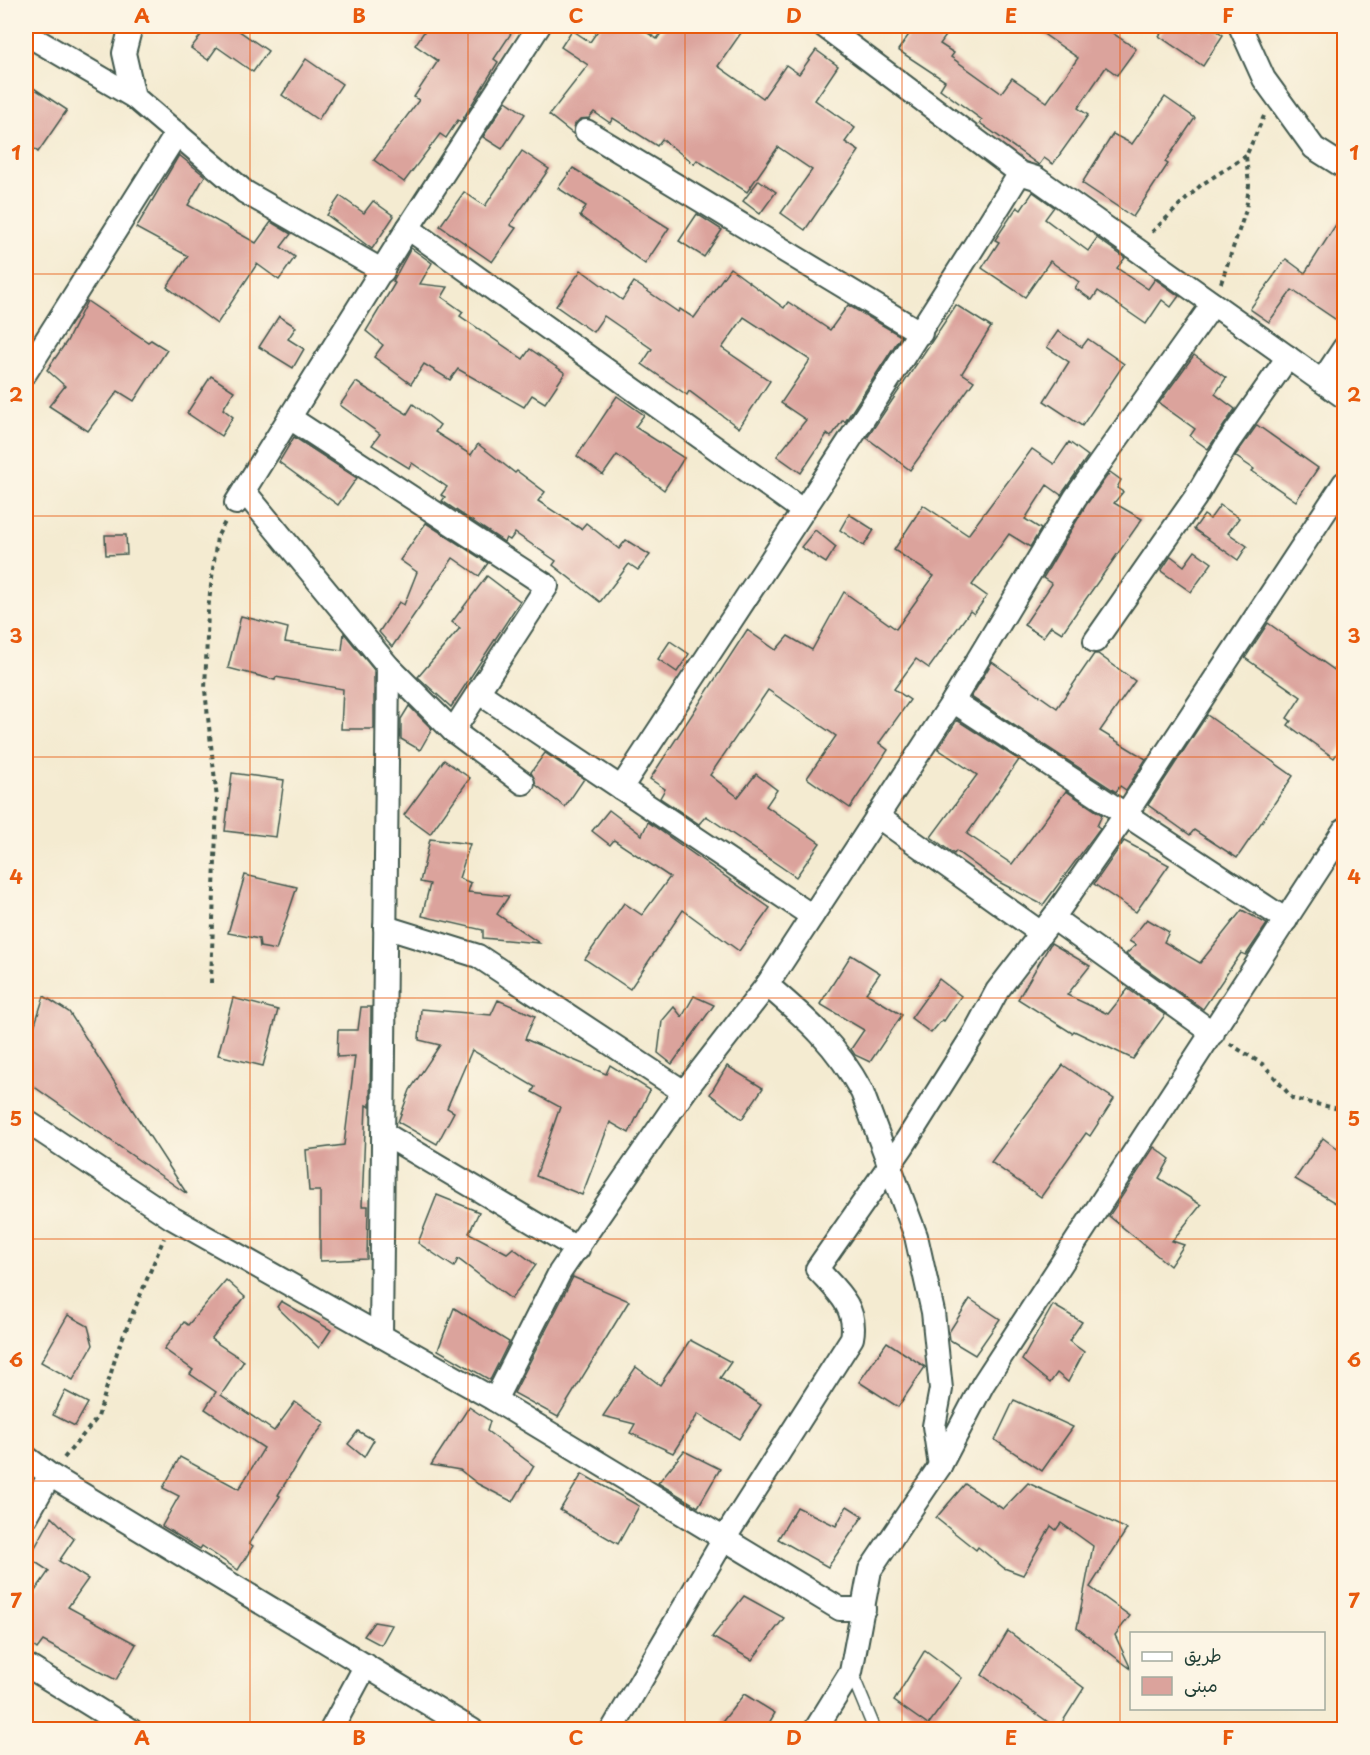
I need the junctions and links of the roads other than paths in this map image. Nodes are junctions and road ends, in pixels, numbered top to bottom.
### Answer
1 (131, 26) edge
2 (539, 26) edge
3 (824, 26) edge
4 (1240, 26) edge
5 (26, 34) edge
6 (134, 97) junction
7 (586, 131) dead end
8 (177, 133) junction
9 (1344, 167) edge
10 (1020, 173) junction
11 (408, 228) junction
12 (383, 271) junction
13 (1213, 304) junction
14 (921, 333) junction
15 (1344, 348) edge
16 (1288, 357) junction
17 (26, 372) edge
18 (1322, 381) junction
19 (1344, 397) edge
20 (290, 418) junction
21 (1344, 483) edge
22 (802, 510) junction
23 (1095, 641) dead end
24 (388, 666) junction
25 (478, 692) junction
26 (953, 701) junction
27 (453, 731) junction
28 (523, 783) dead end
29 (621, 788) junction
30 (1126, 814) junction
31 (877, 816) junction
32 (1344, 830) edge
33 (812, 916) junction
34 (1286, 920) junction
35 (1047, 925) junction
36 (385, 927) junction
37 (767, 985) junction
38 (1213, 1032) junction
39 (684, 1092) junction
40 (26, 1121) edge
41 (383, 1132) junction
42 (889, 1166) junction
43 (578, 1249) junction
44 (381, 1336) junction
45 (495, 1400) junction
46 (26, 1457) edge
47 (940, 1466) junction
48 (50, 1475) junction
49 (26, 1517) edge
50 (724, 1539) junction
51 (864, 1609) junction
52 (26, 1665) edge
53 (366, 1665) junction
54 (851, 1671) junction
55 (118, 1726) edge
56 (331, 1730) edge
57 (472, 1730) edge
58 (612, 1730) edge
59 (815, 1730) edge
60 (874, 1730) edge

1 - 6 street
2 - 11 street
3 - 10 street
4 - 9 street
5 - 6 street
6 - 8 street
7 - 14 street
8 - 12 street
8 - 17 street
10 - 13 street
10 - 14 street
11 - 12 street
11 - 22 street
12 - 20 street
13 - 16 street
13 - 26 street
14 - 22 street
15 - 18 street
16 - 18 street
16 - 23 street
18 - 19 street
20 - 24 street
20 - 25 street
21 - 30 street
22 - 29 street
24 - 27 street
24 - 36 street
25 - 27 street
25 - 29 street
26 - 30 street
26 - 31 street
27 - 28 street
29 - 33 street
30 - 34 street
30 - 35 street
31 - 33 street
31 - 35 street
32 - 34 street
33 - 37 street
34 - 38 street
35 - 38 street
35 - 42 street
36 - 39 street
36 - 41 street
37 - 39 street
37 - 42 street
38 - 47 street
39 - 43 street
40 - 44 street
41 - 43 street
41 - 44 street
42 - 47 street
42 - 50 street
43 - 45 street
44 - 45 street
45 - 50 street
46 - 48 street
47 - 51 street
48 - 49 street
48 - 53 street
50 - 51 street
50 - 58 street
51 - 54 street
52 - 55 street
53 - 56 street
53 - 57 street
54 - 59 street
54 - 60 lane

